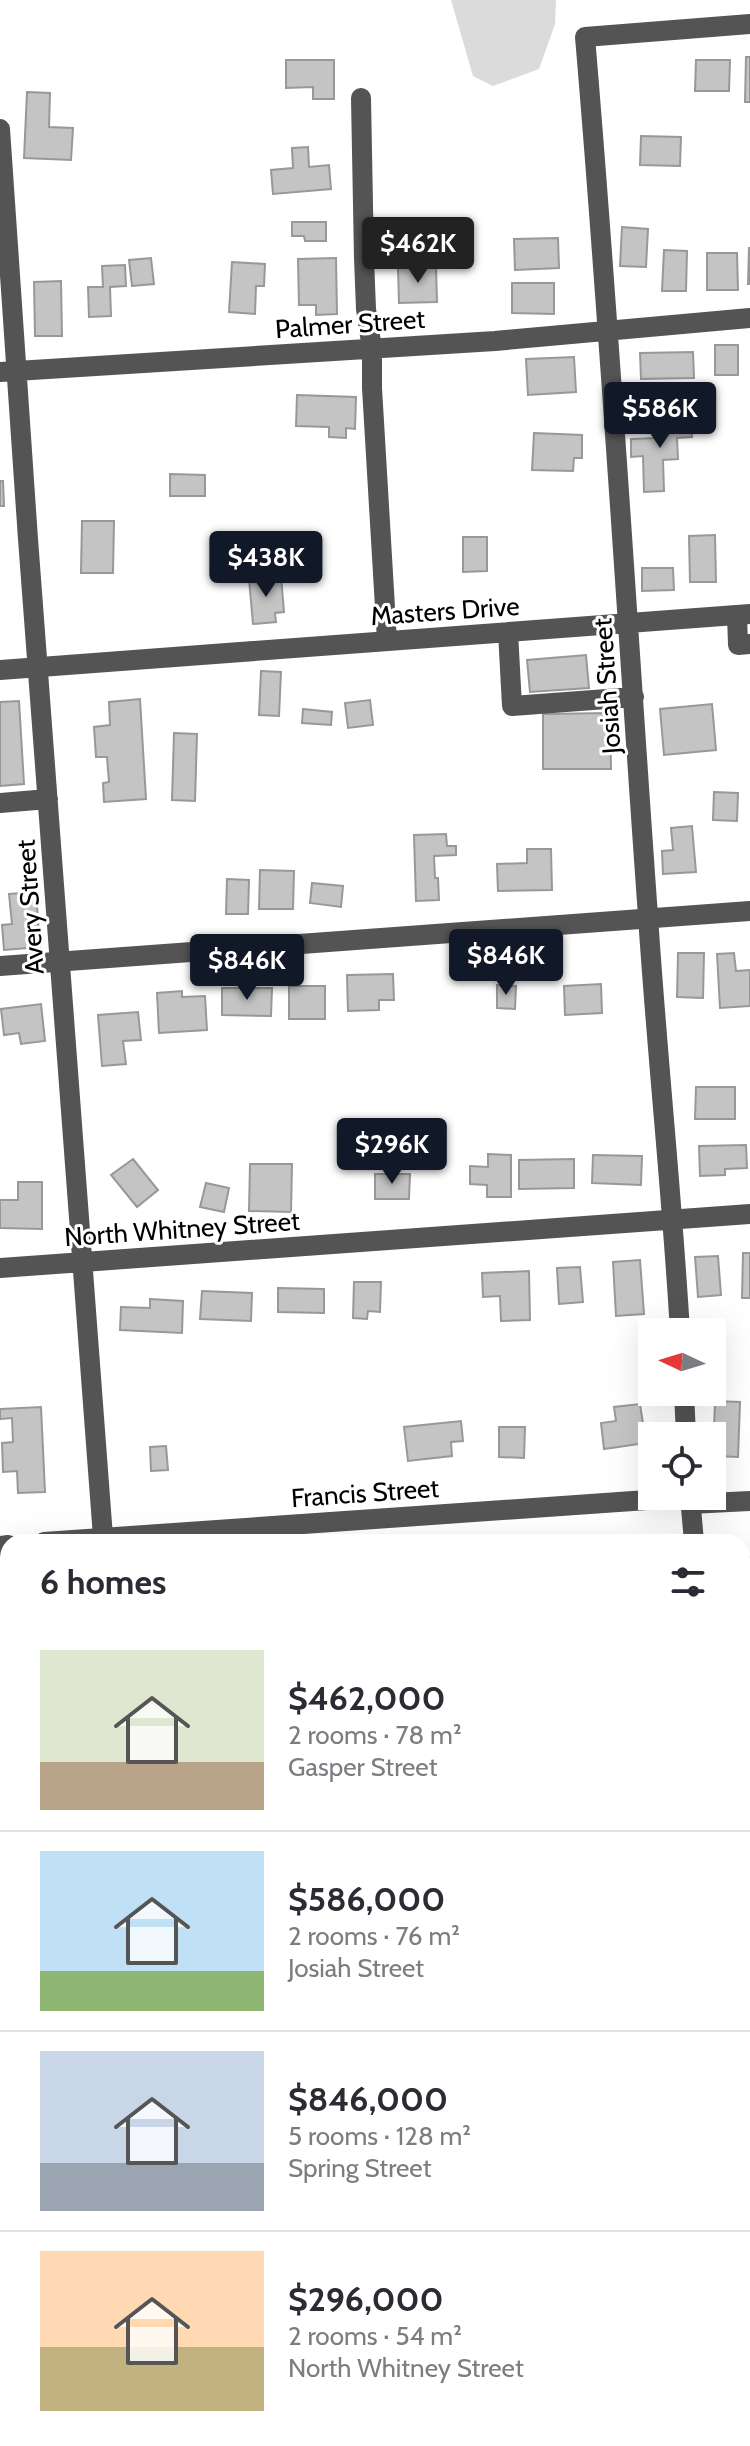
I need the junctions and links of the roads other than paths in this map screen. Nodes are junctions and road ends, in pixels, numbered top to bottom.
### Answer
1 (750, 24) edge
2 (361, 98) dead end
3 (0, 129) edge
4 (750, 318) edge
5 (607, 330) junction
6 (372, 349) junction
7 (9, 372) edge
8 (744, 615) edge
9 (629, 623) junction
10 (508, 632) junction
11 (387, 641) junction
12 (750, 644) edge
13 (38, 667) junction
14 (0, 670) edge
15 (634, 697) junction
16 (48, 799) junction
17 (0, 803) edge
18 (750, 911) edge
19 (648, 918) junction
20 (60, 960) junction
21 (0, 966) edge
22 (750, 1214) edge
23 (673, 1219) junction
24 (82, 1262) junction
25 (0, 1268) edge
26 (679, 1318) edge
27 (726, 1500) edge
28 (750, 1501) edge
29 (638, 1502) edge
30 (691, 1510) edge
31 (103, 1534) edge
32 (149, 1534) edge
33 (693, 1534) edge

1 - 5 street, Josiah Street
2 - 6 street
3 - 7 street, Avery Street
4 - 5 street, Palmer Street
5 - 6 street, Palmer Street
5 - 9 street, Josiah Street
6 - 7 street, Palmer Street
6 - 11 street
7 - 13 street, Avery Street
8 - 9 street, Masters Drive
8 - 12 street
9 - 10 street, Masters Drive
9 - 15 street, Josiah Street
10 - 11 street, Masters Drive
10 - 15 street
11 - 13 street, Masters Drive
13 - 14 street, Masters Drive
13 - 16 street, Avery Street
15 - 19 street, Josiah Street
16 - 17 street
16 - 20 street, Avery Street
18 - 19 street
19 - 20 street
19 - 23 street, Josiah Street
20 - 21 street
20 - 24 street, Avery Street
22 - 23 street, North Whitney Street
23 - 24 street, North Whitney Street
23 - 26 street, Josiah Street
24 - 25 street, North Whitney Street
24 - 31 street, Avery Street
27 - 28 street, Francis Street
29 - 32 street, Francis Street
30 - 33 street

